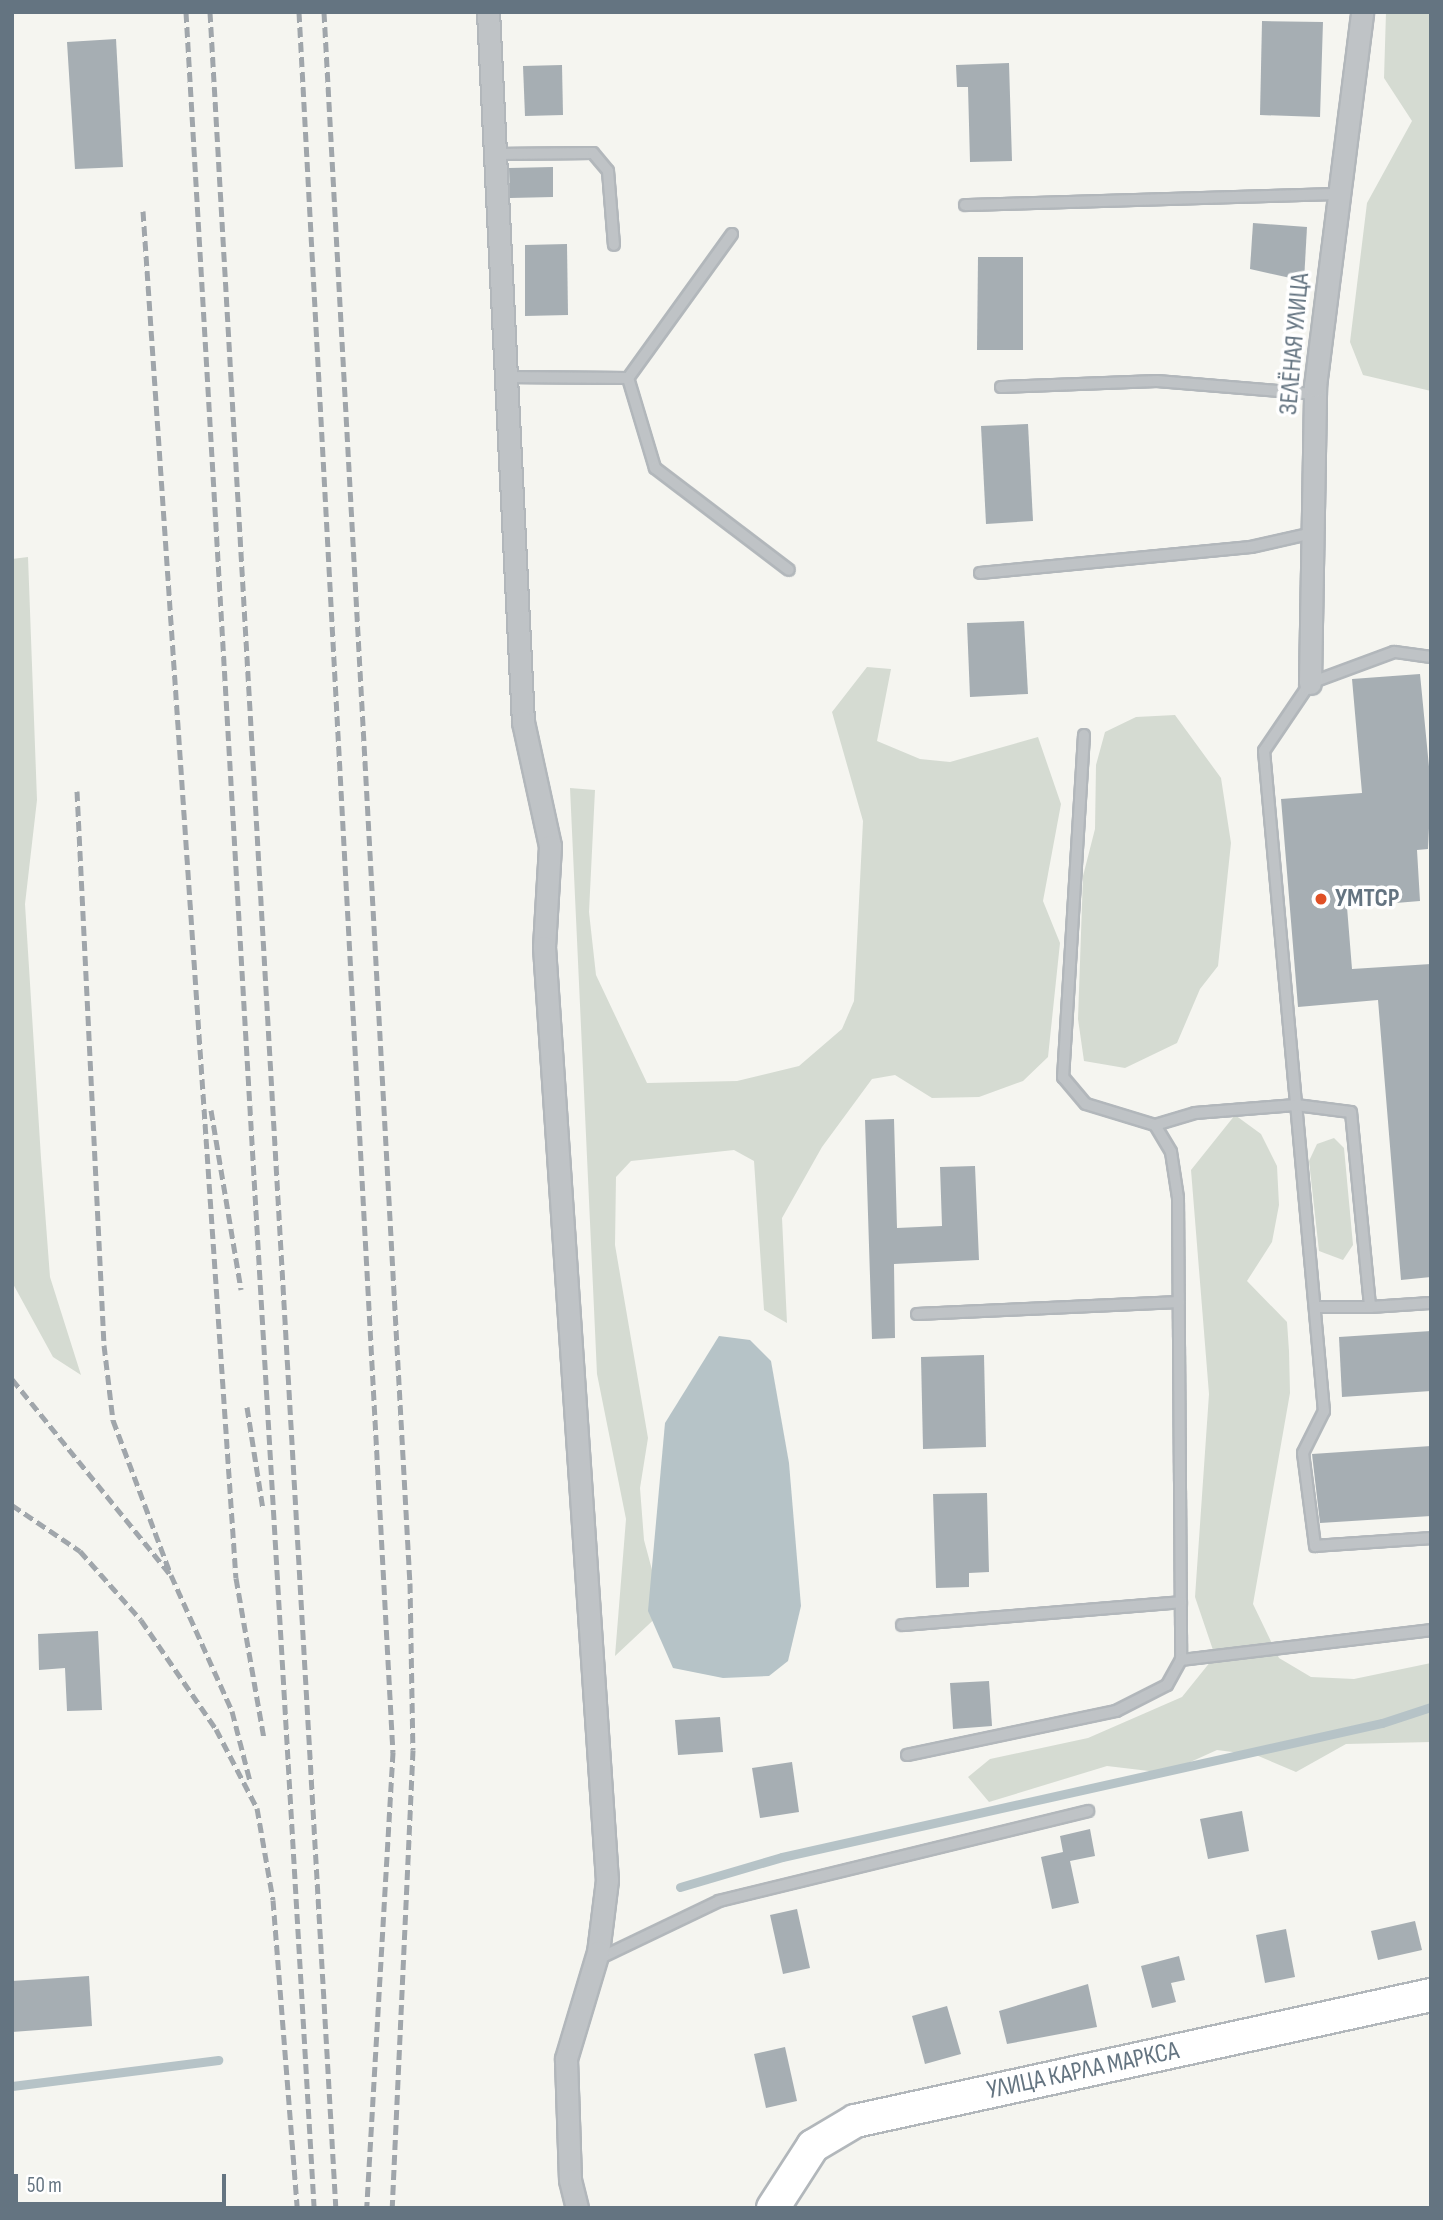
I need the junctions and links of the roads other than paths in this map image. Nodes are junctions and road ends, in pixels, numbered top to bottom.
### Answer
1 (488, 12) edge
2 (1362, 12) edge
3 (495, 154) junction
4 (1339, 194) junction
5 (965, 205) dead end
6 (732, 234) dead end
7 (614, 245) dead end
8 (503, 377) junction
9 (628, 379) junction
10 (1001, 387) dead end
11 (1315, 394) junction
12 (1313, 533) junction
13 (789, 570) dead end
14 (980, 573) dead end
15 (1431, 657) edge
16 (1310, 683) junction
17 (1084, 735) dead end
18 (1296, 1105) junction
19 (1155, 1125) junction
20 (1179, 1302) junction
21 (1431, 1303) edge
22 (1315, 1307) junction
23 (1370, 1307) junction
24 (917, 1314) dead end
25 (1431, 1538) edge
26 (1181, 1602) junction
27 (901, 1625) dead end
28 (1431, 1630) edge
29 (1181, 1660) junction
30 (907, 1755) dead end
31 (1088, 1811) dead end
32 (595, 1960) junction
33 (1431, 1995) edge
34 (577, 2208) edge
35 (773, 2208) edge

1 - 3 street
2 - 4 street, ЗЕЛЁНАЯ УЛИЦА
3 - 7 lane
3 - 8 street
4 - 5 lane
4 - 11 street, ЗЕЛЁНАЯ УЛИЦА
6 - 9 lane
8 - 9 lane
8 - 32 street
9 - 13 lane
10 - 11 lane
11 - 12 street, ЗЕЛЁНАЯ УЛИЦА
12 - 14 lane
12 - 16 street, ЗЕЛЁНАЯ УЛИЦА
15 - 16 lane
16 - 18 lane
17 - 19 lane
18 - 19 lane
18 - 22 lane
18 - 23 lane
19 - 20 lane
20 - 24 lane
20 - 26 lane
21 - 23 lane
22 - 23 lane
22 - 25 lane
26 - 27 lane
26 - 29 lane
28 - 29 lane
29 - 30 lane
31 - 32 lane
32 - 34 street
33 - 35 street, УЛИЦА КАРЛА МАРКСА

